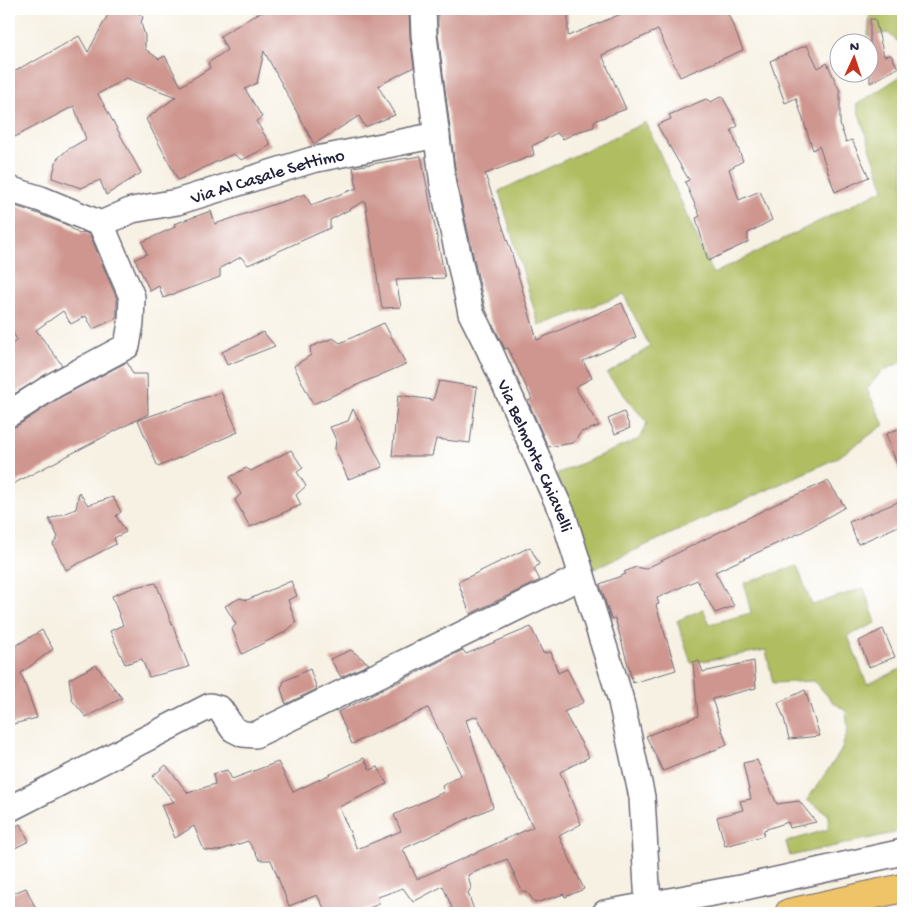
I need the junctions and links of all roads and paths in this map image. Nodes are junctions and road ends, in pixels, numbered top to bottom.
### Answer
1 (423, 9) edge
2 (437, 135) junction
3 (9, 189) edge
4 (101, 224) junction
5 (9, 414) edge
6 (582, 576) junction
7 (9, 809) edge
8 (903, 852) edge
9 (903, 888) edge
10 (648, 905) junction
11 (605, 913) edge
12 (789, 913) edge

1 - 2 street, Via Belmonte Chiavelli
2 - 4 street, Via Al Casale Settimo
2 - 6 street, Via Belmonte Chiavelli
3 - 4 street
4 - 5 street
6 - 7 street
6 - 10 street, Via Belmonte Chiavelli
8 - 10 street
9 - 12 main road
10 - 11 street

